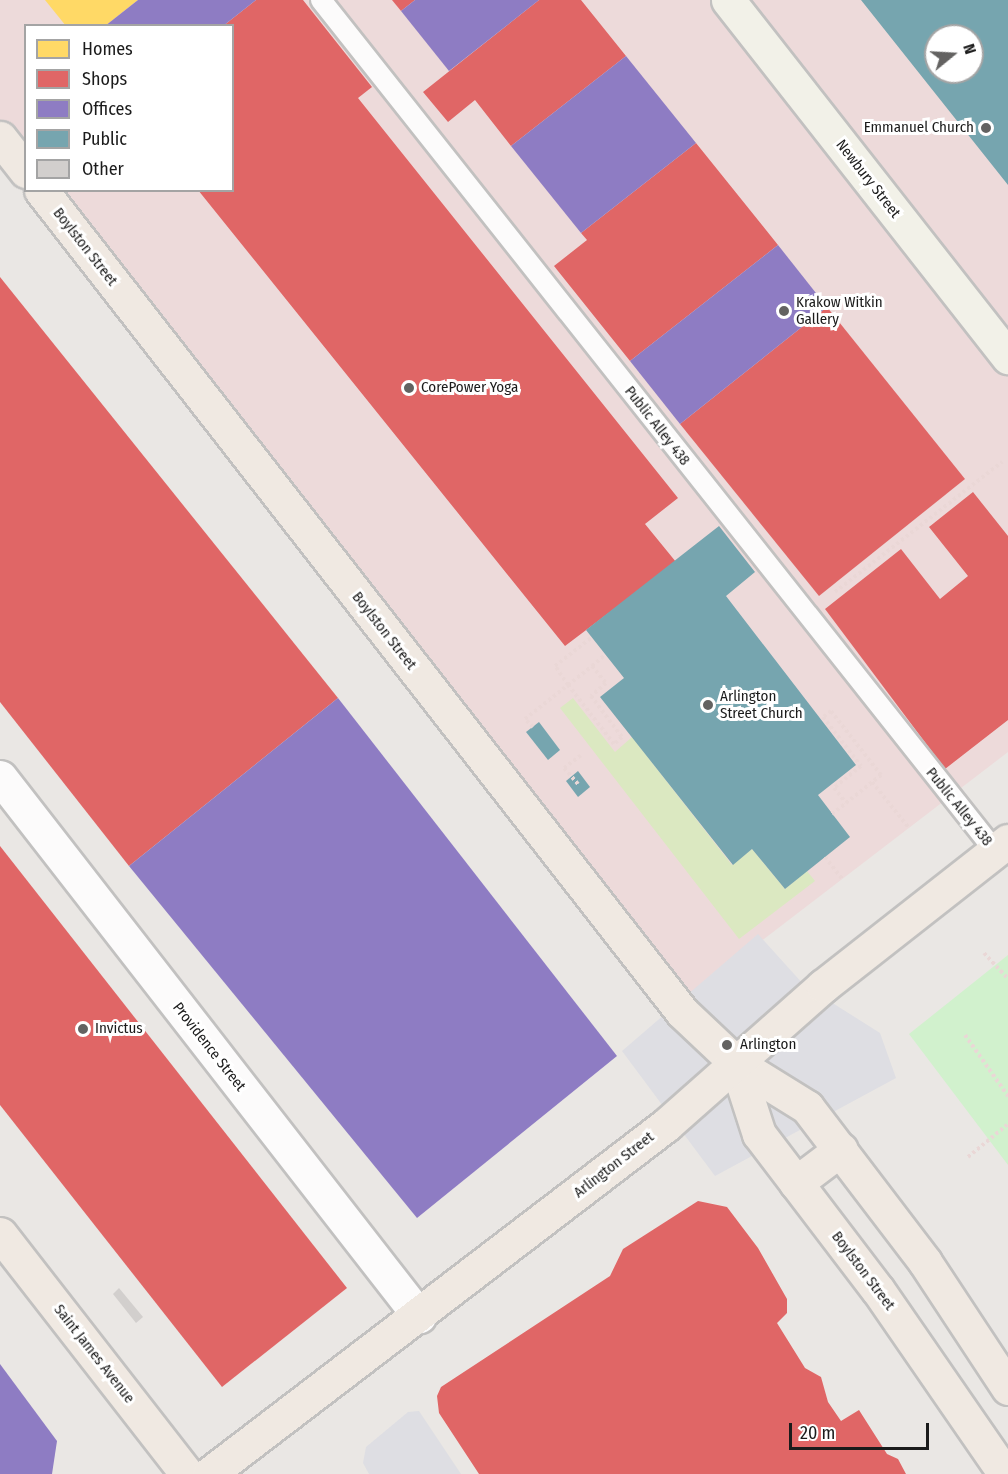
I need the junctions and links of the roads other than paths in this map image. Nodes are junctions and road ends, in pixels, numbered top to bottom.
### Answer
1 (321, 0) edge
2 (728, 0) edge
3 (0, 138) edge
4 (24, 168) edge
5 (43, 192) edge
6 (1008, 357) edge
7 (0, 777) edge
8 (1001, 846) edge
9 (736, 1063) junction
10 (840, 1149) junction
11 (796, 1182) junction
12 (0, 1234) edge
13 (419, 1316) junction
14 (1008, 1388) edge
15 (187, 1474) edge
16 (209, 1474) edge
17 (1005, 1474) edge

1 - 8 lane, Public Alley 438
2 - 6 main road, Newbury Street
3 - 4 main road
5 - 9 main road, Boylston Street
7 - 13 street, Providence Street
8 - 9 main road, Arlington Street
9 - 10 main road, Boylston Street
9 - 11 main road, Boylston Street
9 - 13 main road, Arlington Street
10 - 11 main road
10 - 14 main road, Boylston Street
11 - 17 main road, Boylston Street
12 - 15 main road, Saint James Avenue
13 - 16 main road, Arlington Street

